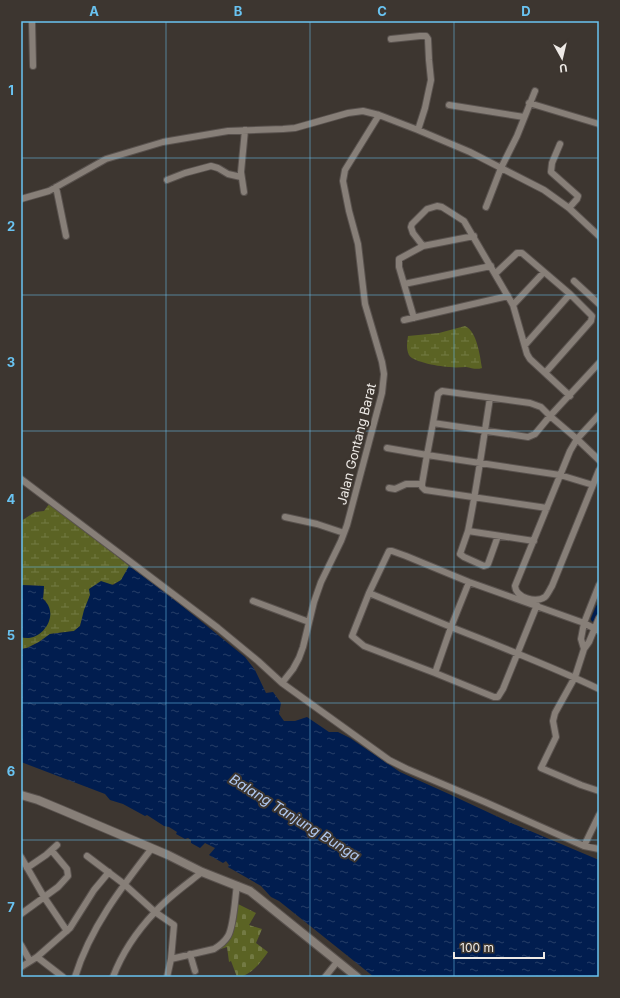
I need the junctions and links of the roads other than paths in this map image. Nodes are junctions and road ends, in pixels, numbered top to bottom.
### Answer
1 (32, 21) edge
2 (390, 39) dead end
3 (33, 66) dead end
4 (535, 91) dead end
5 (529, 103) junction
6 (449, 105) dead end
7 (379, 115) junction
8 (524, 117) junction
9 (599, 124) edge
10 (245, 130) junction
11 (418, 130) junction
12 (560, 144) dead end
13 (501, 168) junction
14 (241, 177) junction
15 (167, 180) dead end
16 (56, 187) junction
17 (244, 192) dead end
18 (21, 200) edge
19 (486, 207) dead end
20 (569, 208) junction
21 (66, 236) dead end
22 (474, 236) junction
23 (599, 236) edge
24 (423, 246) junction
25 (491, 266) junction
26 (544, 272) junction
27 (495, 274) junction
28 (574, 281) dead end
29 (404, 284) junction
30 (570, 294) junction
31 (508, 296) junction
32 (599, 304) edge
33 (514, 305) junction
34 (414, 318) junction
35 (404, 320) dead end
36 (525, 345) junction
37 (599, 363) edge
38 (545, 373) junction
39 (570, 396) junction
40 (490, 398) junction
41 (599, 415) edge
42 (550, 416) junction
43 (433, 423) junction
44 (485, 431) junction
45 (578, 439) junction
46 (387, 448) dead end
47 (427, 456) junction
48 (599, 460) edge
49 (479, 464) junction
50 (599, 471) edge
51 (560, 476) junction
52 (21, 479) edge
53 (422, 484) junction
54 (593, 485) junction
55 (389, 488) dead end
56 (475, 498) junction
57 (547, 508) junction
58 (285, 517) dead end
59 (468, 531) junction
60 (344, 533) junction
61 (498, 536) junction
62 (534, 541) junction
63 (469, 582) junction
64 (599, 585) edge
65 (369, 593) junction
66 (253, 601) dead end
67 (537, 605) junction
68 (599, 618) edge
69 (308, 622) junction
70 (584, 623) junction
71 (451, 627) junction
72 (596, 630) edge
73 (584, 649) junction
74 (518, 654) junction
75 (435, 673) junction
76 (575, 677) junction
77 (282, 683) junction
78 (599, 689) edge
79 (599, 791) edge
80 (21, 795) edge
81 (599, 815) edge
82 (57, 845) dead end
83 (584, 846) junction
84 (152, 848) junction
85 (599, 849) edge
86 (52, 850) junction
87 (87, 856) dead end
88 (21, 857) edge
89 (27, 868) junction
90 (109, 872) junction
91 (202, 872) junction
92 (124, 884) junction
93 (236, 885) junction
94 (44, 897) junction
95 (155, 912) junction
96 (21, 914) edge
97 (67, 931) junction
98 (21, 945) edge
99 (190, 954) junction
100 (37, 957) junction
101 (171, 959) junction
102 (30, 961) junction
103 (337, 962) junction
104 (21, 968) edge
105 (195, 971) dead end
106 (63, 977) edge
107 (75, 977) edge
108 (113, 977) edge
109 (167, 977) edge
110 (325, 977) edge
111 (357, 977) edge

1 - 3 street
2 - 11 street
4 - 5 street
5 - 8 street
5 - 9 street
6 - 8 street
7 - 10 street
7 - 11 street
7 - 60 street, Jalan Gontang Barat
8 - 13 street
10 - 14 street
10 - 16 street
11 - 13 street
12 - 20 street
13 - 19 street
13 - 20 street
14 - 15 street
14 - 17 street
16 - 18 street
16 - 21 street
20 - 23 street
22 - 24 street
22 - 24 street
22 - 25 street
24 - 29 street
25 - 27 street
25 - 29 street
26 - 27 street
26 - 30 street
26 - 33 street
27 - 31 street
28 - 32 street
29 - 34 street
30 - 36 street
30 - 38 street
31 - 33 street
31 - 34 street
33 - 36 street
34 - 35 street
36 - 38 street
37 - 39 street
38 - 39 street
39 - 42 street
40 - 42 street
40 - 43 street
40 - 44 street
41 - 45 street
42 - 44 street
42 - 45 street
43 - 44 street
43 - 47 street
44 - 49 street
45 - 48 street
45 - 51 street
46 - 47 street
47 - 49 street
47 - 53 street
49 - 51 street
49 - 56 street
50 - 54 street
51 - 54 street
51 - 57 street
52 - 77 street
53 - 55 street
53 - 56 street
54 - 62 street
56 - 57 street
56 - 59 street
57 - 62 street
58 - 60 street
59 - 61 street
59 - 61 street
60 - 69 street, Jalan Gontang Barat
61 - 62 street
63 - 65 street
63 - 67 street
63 - 71 street
64 - 70 street
65 - 71 street
65 - 75 street
66 - 69 street
67 - 70 street
67 - 74 street
68 - 72 street
69 - 77 street, Jalan Gontang Barat
70 - 72 street
70 - 73 street
71 - 74 street
71 - 75 street
72 - 73 street
73 - 76 street
74 - 75 street
74 - 76 street
76 - 78 street
76 - 79 street
77 - 83 street
80 - 84 street
81 - 83 street
82 - 86 street
83 - 85 street
84 - 91 street
84 - 92 street
86 - 89 street
86 - 94 street
87 - 90 street
88 - 89 street
89 - 94 street
90 - 92 street
90 - 97 street
91 - 93 street
91 - 95 street
92 - 95 street
92 - 107 street
93 - 99 street
93 - 103 street
94 - 96 street
94 - 97 street
95 - 101 street
95 - 108 street
97 - 100 street
98 - 102 street
99 - 101 street
99 - 105 street
100 - 102 street
100 - 106 street
101 - 109 street
102 - 104 street
103 - 110 street
103 - 111 street

